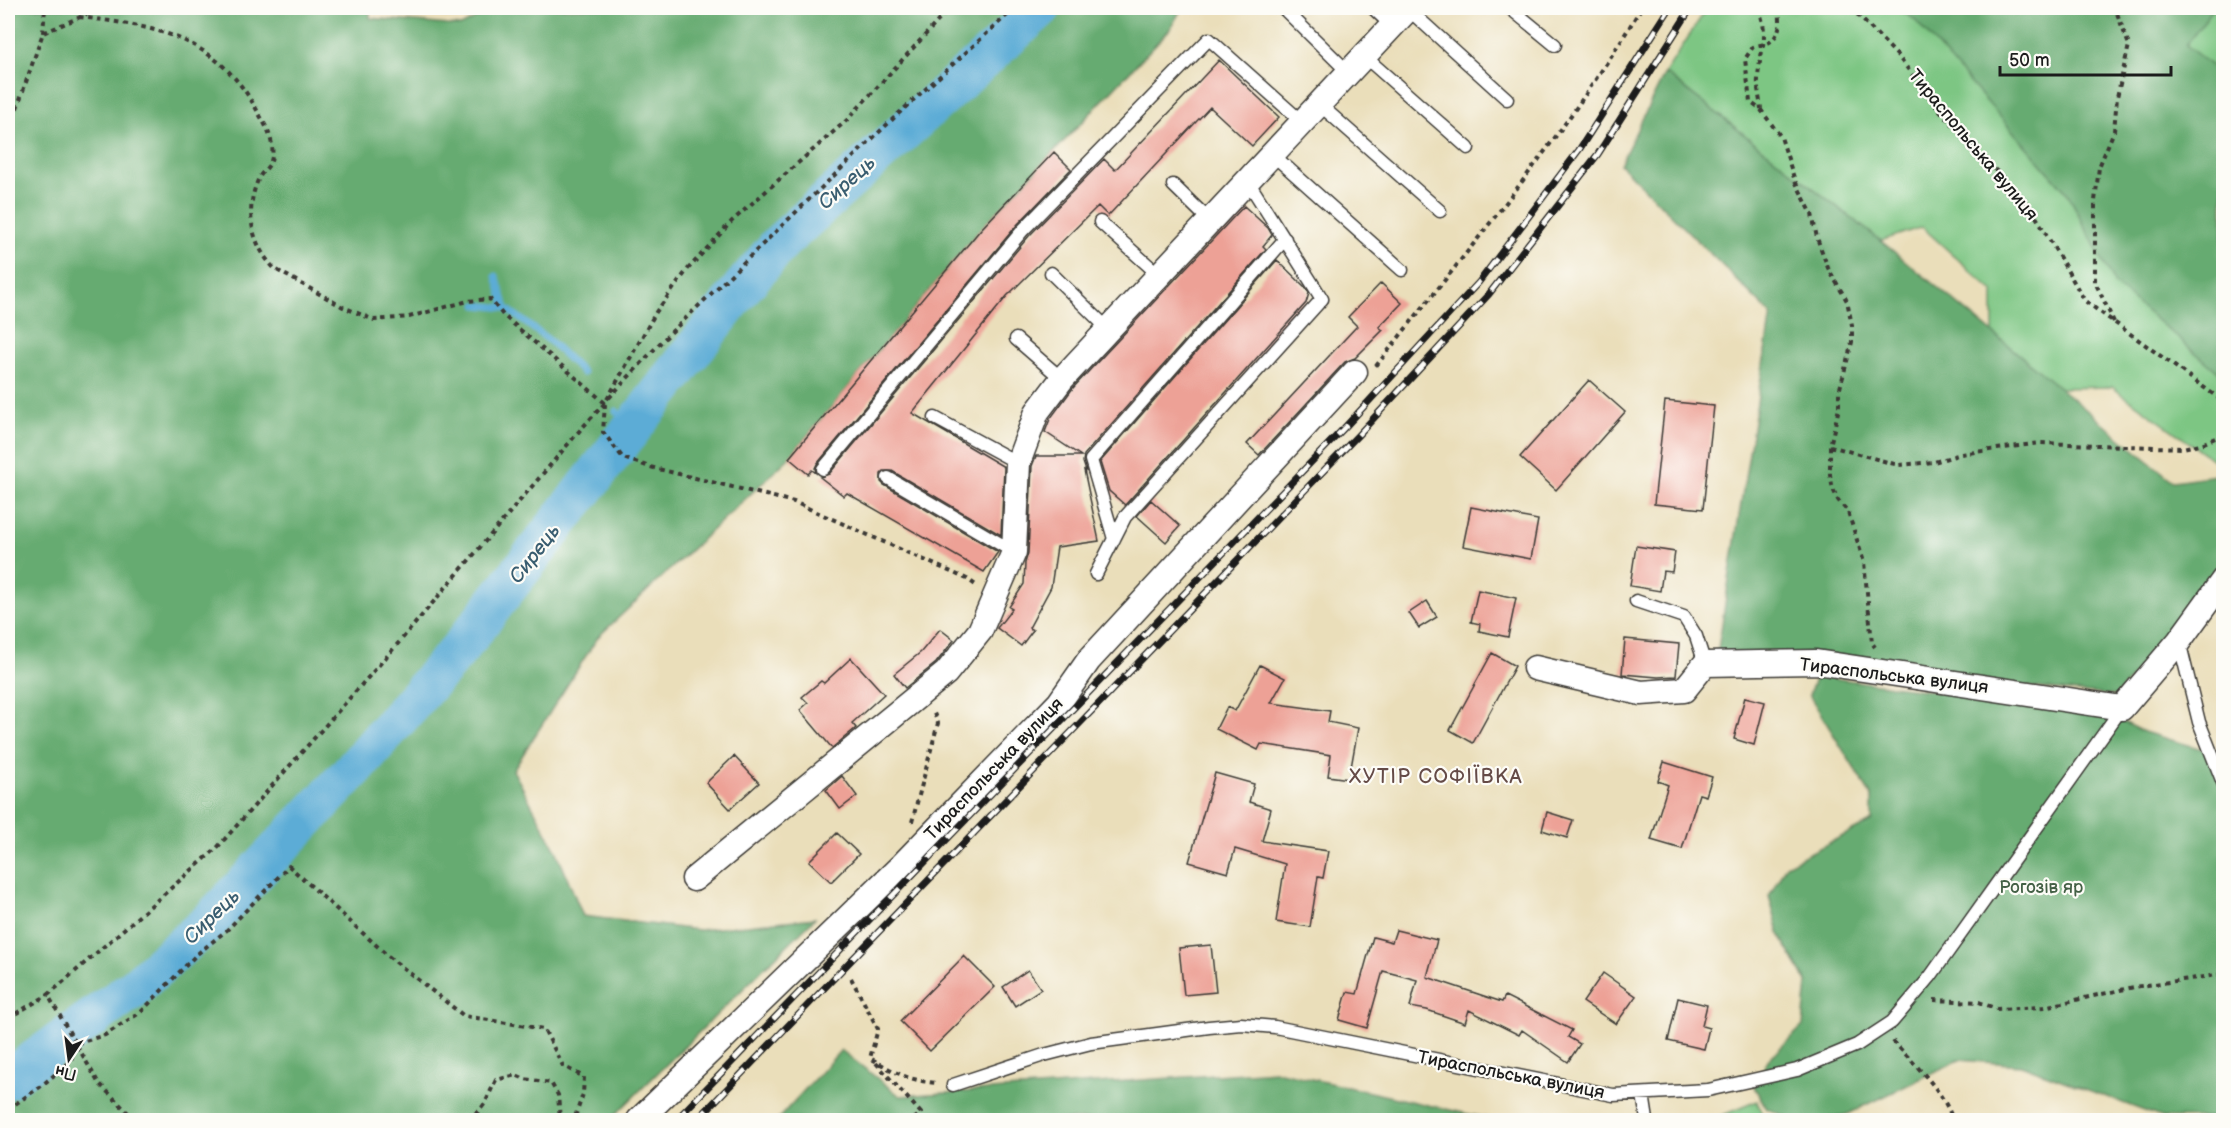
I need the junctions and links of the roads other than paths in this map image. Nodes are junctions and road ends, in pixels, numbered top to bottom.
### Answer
1 (1283, 8) edge
2 (1373, 8) edge
3 (1510, 8) edge
4 (1403, 14) edge
5 (1555, 45) dead end
6 (1356, 64) junction
7 (1507, 99) dead end
8 (1319, 104) junction
9 (1302, 122) junction
10 (1468, 148) dead end
11 (1272, 154) junction
12 (1247, 180) junction
13 (1173, 185) dead end
14 (1440, 211) dead end
15 (1210, 221) junction
16 (1100, 222) dead end
17 (1285, 239) junction
18 (1402, 270) dead end
19 (1051, 273) dead end
20 (1159, 275) junction
21 (1108, 329) junction
22 (1016, 339) dead end
23 (1355, 372) dead end
24 (1062, 379) junction
25 (935, 418) dead end
26 (1018, 463) junction
27 (823, 469) dead end
28 (888, 478) dead end
29 (1114, 539) junction
30 (1014, 552) junction
31 (1096, 573) dead end
32 (2223, 579) edge
33 (1636, 601) dead end
34 (2179, 641) junction
35 (1705, 664) junction
36 (1535, 668) dead end
37 (2122, 708) junction
38 (2223, 785) edge
39 (694, 879) dead end
40 (953, 1085) road end
41 (1643, 1094) junction
42 (639, 1120) edge
43 (1647, 1120) edge

1 - 6 lane
2 - 4 lane
3 - 5 lane
4 - 6 street
4 - 7 lane
6 - 8 street
6 - 10 lane
8 - 9 street
8 - 14 lane
9 - 11 street
9 - 27 lane
11 - 12 street
11 - 18 lane
12 - 15 street
12 - 17 lane
13 - 15 lane
15 - 20 street
16 - 20 lane
17 - 29 lane
17 - 29 lane
19 - 21 lane
20 - 21 street
21 - 24 street
22 - 24 lane
23 - 42 street, Тираспольська вулиця
24 - 26 street
25 - 26 lane
26 - 30 street
28 - 30 lane
29 - 31 lane
30 - 39 street
32 - 34 street, Тираспольська вулиця
33 - 35 lane
34 - 37 street, Тираспольська вулиця
34 - 38 lane
35 - 36 street
35 - 37 street, Тираспольська вулиця
37 - 41 lane, Тираспольська вулиця
40 - 41 lane, Тираспольська вулиця
41 - 43 lane

